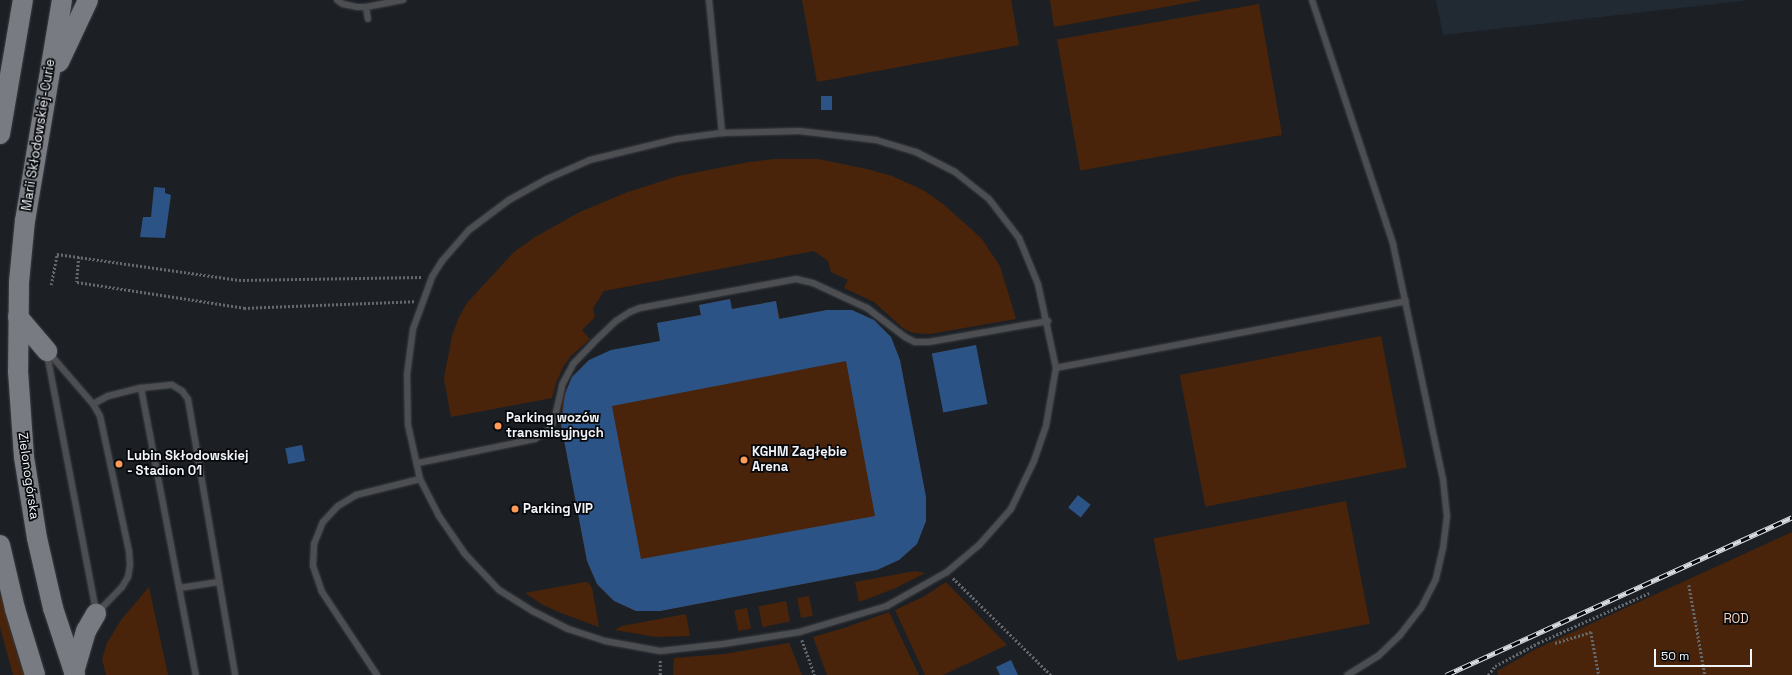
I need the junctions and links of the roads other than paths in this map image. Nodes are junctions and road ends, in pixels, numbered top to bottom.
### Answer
1 (11, 0) edge
2 (23, 0) edge
3 (62, 0) edge
4 (88, 0) edge
5 (337, 0) edge
6 (348, 0) edge
7 (403, 0) edge
8 (709, 0) edge
9 (1312, 0) edge
10 (352, 6) junction
11 (366, 7) junction
12 (368, 19) dead end
13 (12, 69) junction
14 (43, 108) junction
15 (722, 133) junction
16 (0, 134) edge
17 (20, 271) joint
18 (1406, 301) junction
19 (18, 318) junction
20 (1048, 321) junction
21 (47, 351) junction
22 (1056, 368) junction
23 (142, 388) junction
24 (92, 404) junction
25 (418, 462) junction
26 (420, 479) junction
27 (0, 545) edge
28 (219, 582) junction
29 (179, 588) junction
30 (96, 614) junction
31 (74, 673) edge
32 (35, 675) edge
33 (196, 675) edge
34 (235, 675) edge
35 (377, 675) edge
36 (1347, 675) edge

1 - 13 main road
2 - 13 main road
3 - 14 main road, Marii Skłodowskiej-Curie
4 - 14 main road
5 - 10 lane
6 - 10 lane
7 - 11 lane
8 - 15 lane
9 - 18 lane
10 - 11 lane
11 - 12 lane
13 - 16 main road
14 - 17 main road, Marii Skłodowskiej-Curie
15 - 20 lane
15 - 25 lane
17 - 19 main road, Zielonogórska
18 - 22 lane
18 - 36 lane
19 - 21 main road
19 - 31 main road, Zielonogórska
20 - 22 lane
20 - 25 lane
21 - 24 lane
21 - 30 lane
22 - 26 lane
23 - 24 lane
23 - 28 lane
23 - 29 lane
24 - 30 lane
25 - 26 lane
26 - 35 lane
27 - 32 main road
28 - 29 lane
28 - 34 lane
29 - 33 lane
30 - 31 main road

